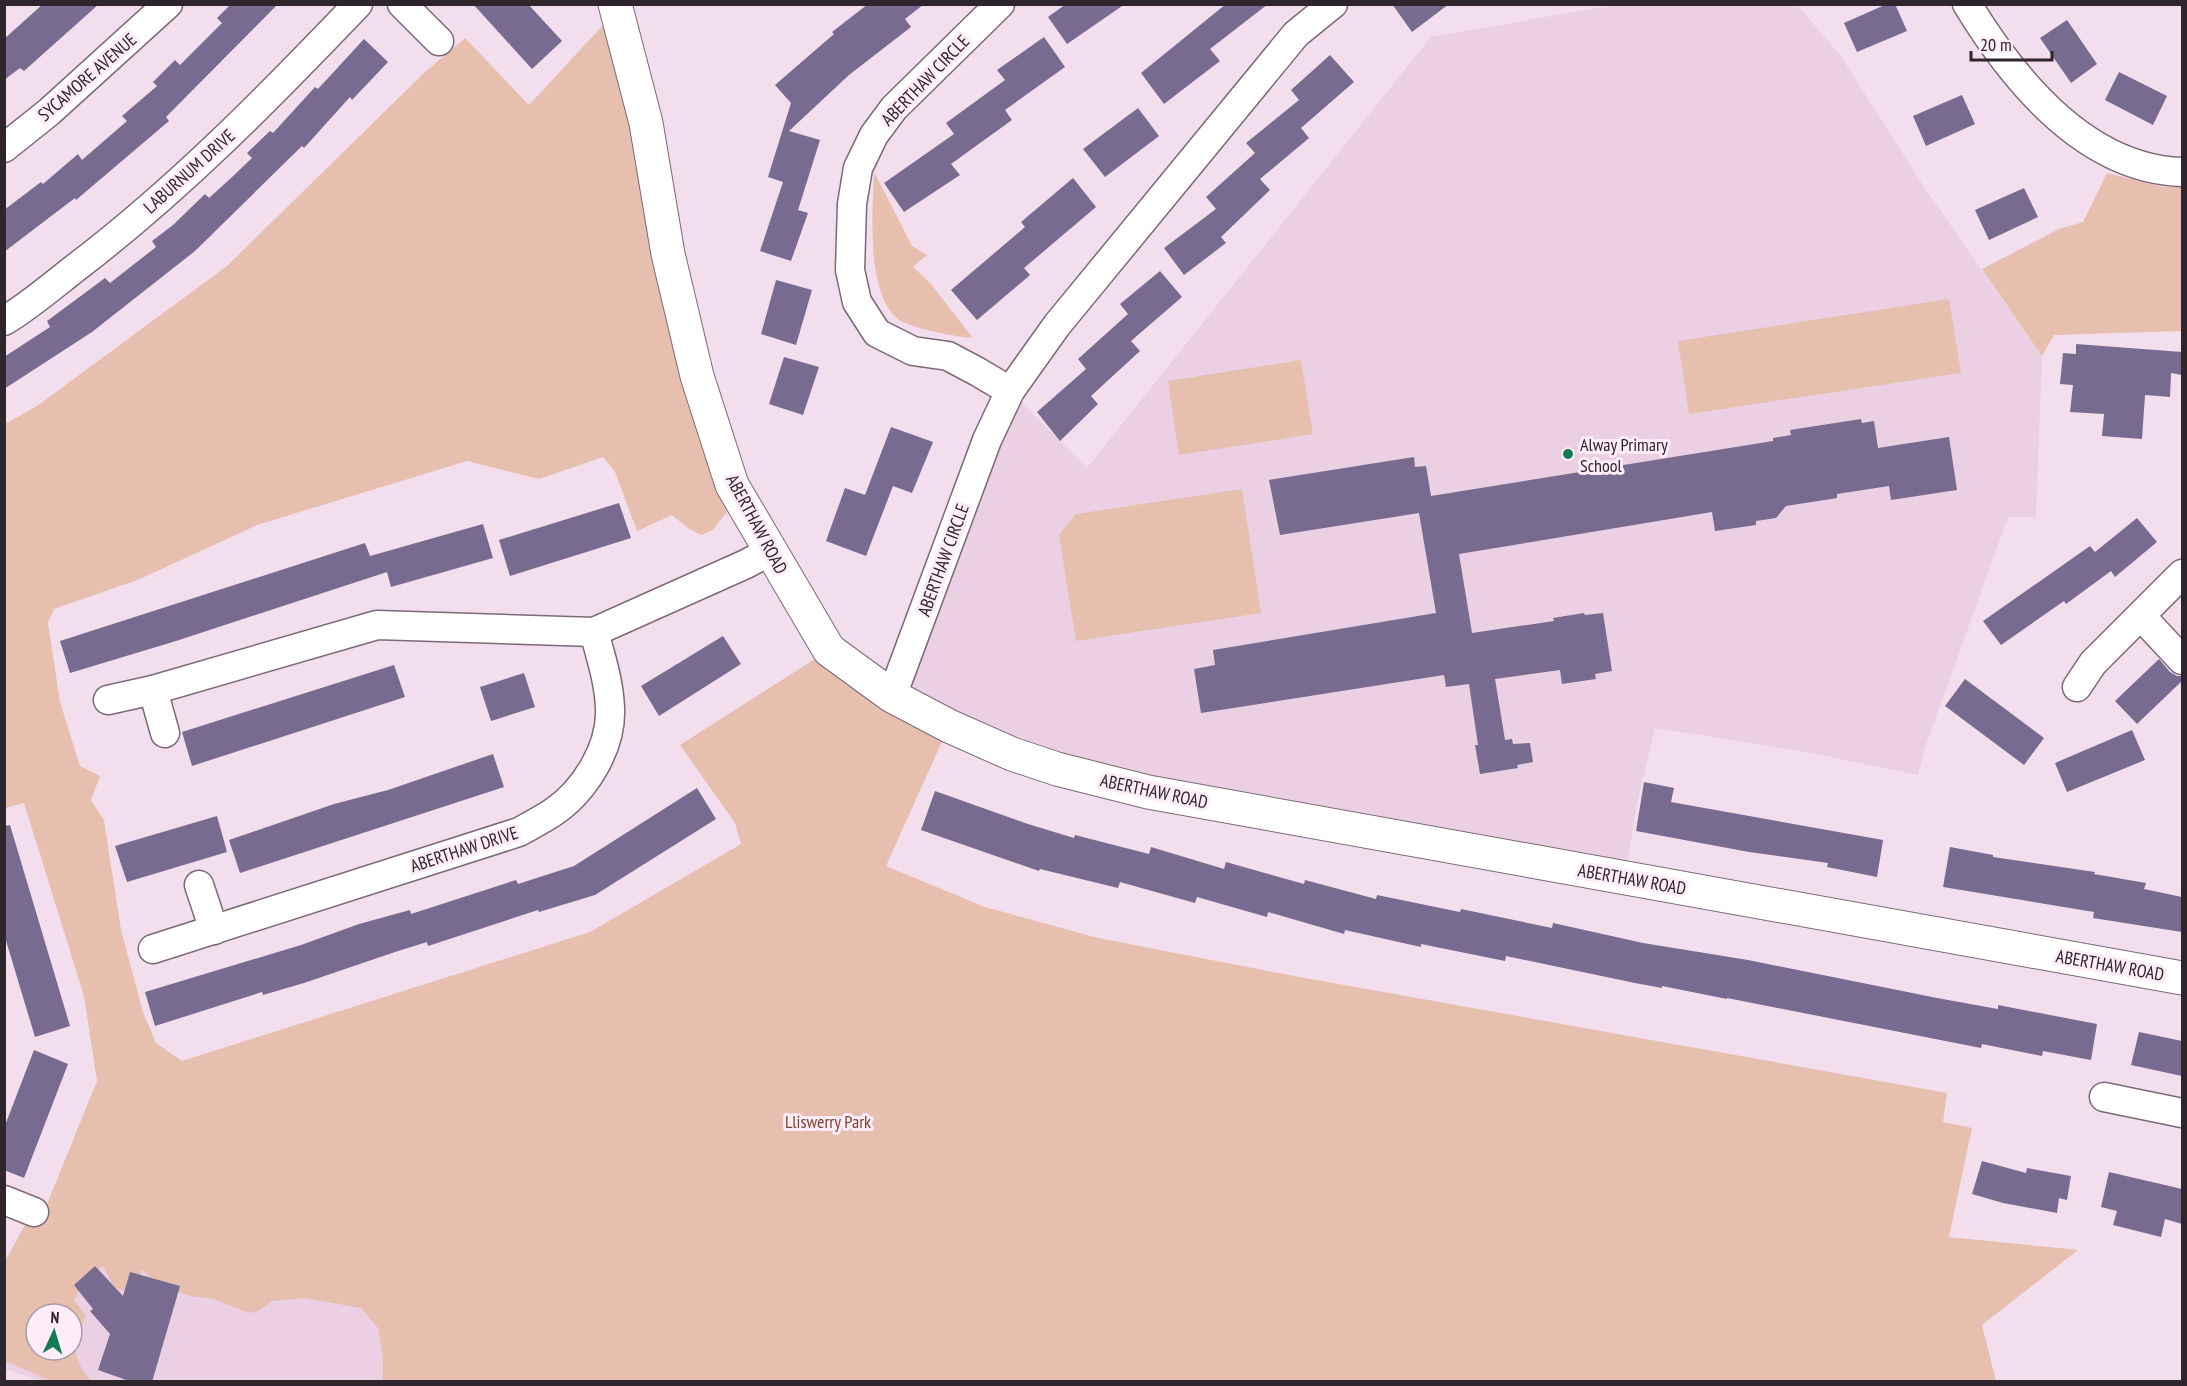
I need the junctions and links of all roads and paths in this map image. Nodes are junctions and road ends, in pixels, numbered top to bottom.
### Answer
1 (168, 4) edge
2 (358, 4) edge
3 (402, 4) edge
4 (615, 4) edge
5 (999, 4) edge
6 (1333, 4) edge
7 (1967, 4) edge
8 (439, 41) dead end
9 (4, 148) edge
10 (2182, 172) edge
11 (4, 321) edge
12 (1010, 392) junction
13 (770, 551) junction
14 (2182, 574) edge
15 (2141, 616) junction
16 (594, 632) junction
17 (2182, 660) edge
18 (2077, 687) dead end
19 (153, 690) junction
20 (892, 696) junction
21 (108, 700) dead end
22 (165, 734) dead end
23 (199, 885) dead end
24 (214, 930) junction
25 (153, 949) dead end
26 (2182, 978) edge
27 (2104, 1097) dead end
28 (2182, 1113) edge
29 (4, 1200) edge
30 (34, 1212) dead end

1 - 9 street, SYCAMORE AVENUE
2 - 11 street, LABURNUM DRIVE
3 - 8 street
4 - 13 street, ABERTHAW ROAD
5 - 12 street, ABERTHAW CIRCLE
6 - 12 street, ABERTHAW CIRCLE
7 - 10 street
12 - 20 street, ABERTHAW CIRCLE
13 - 16 street
13 - 20 street, ABERTHAW ROAD
14 - 15 street
15 - 17 street
15 - 18 street
16 - 19 street
16 - 24 street, ABERTHAW DRIVE
19 - 21 street
19 - 22 street
20 - 26 street, ABERTHAW ROAD
23 - 24 street
24 - 25 street, ABERTHAW DRIVE
27 - 28 street
29 - 30 street

